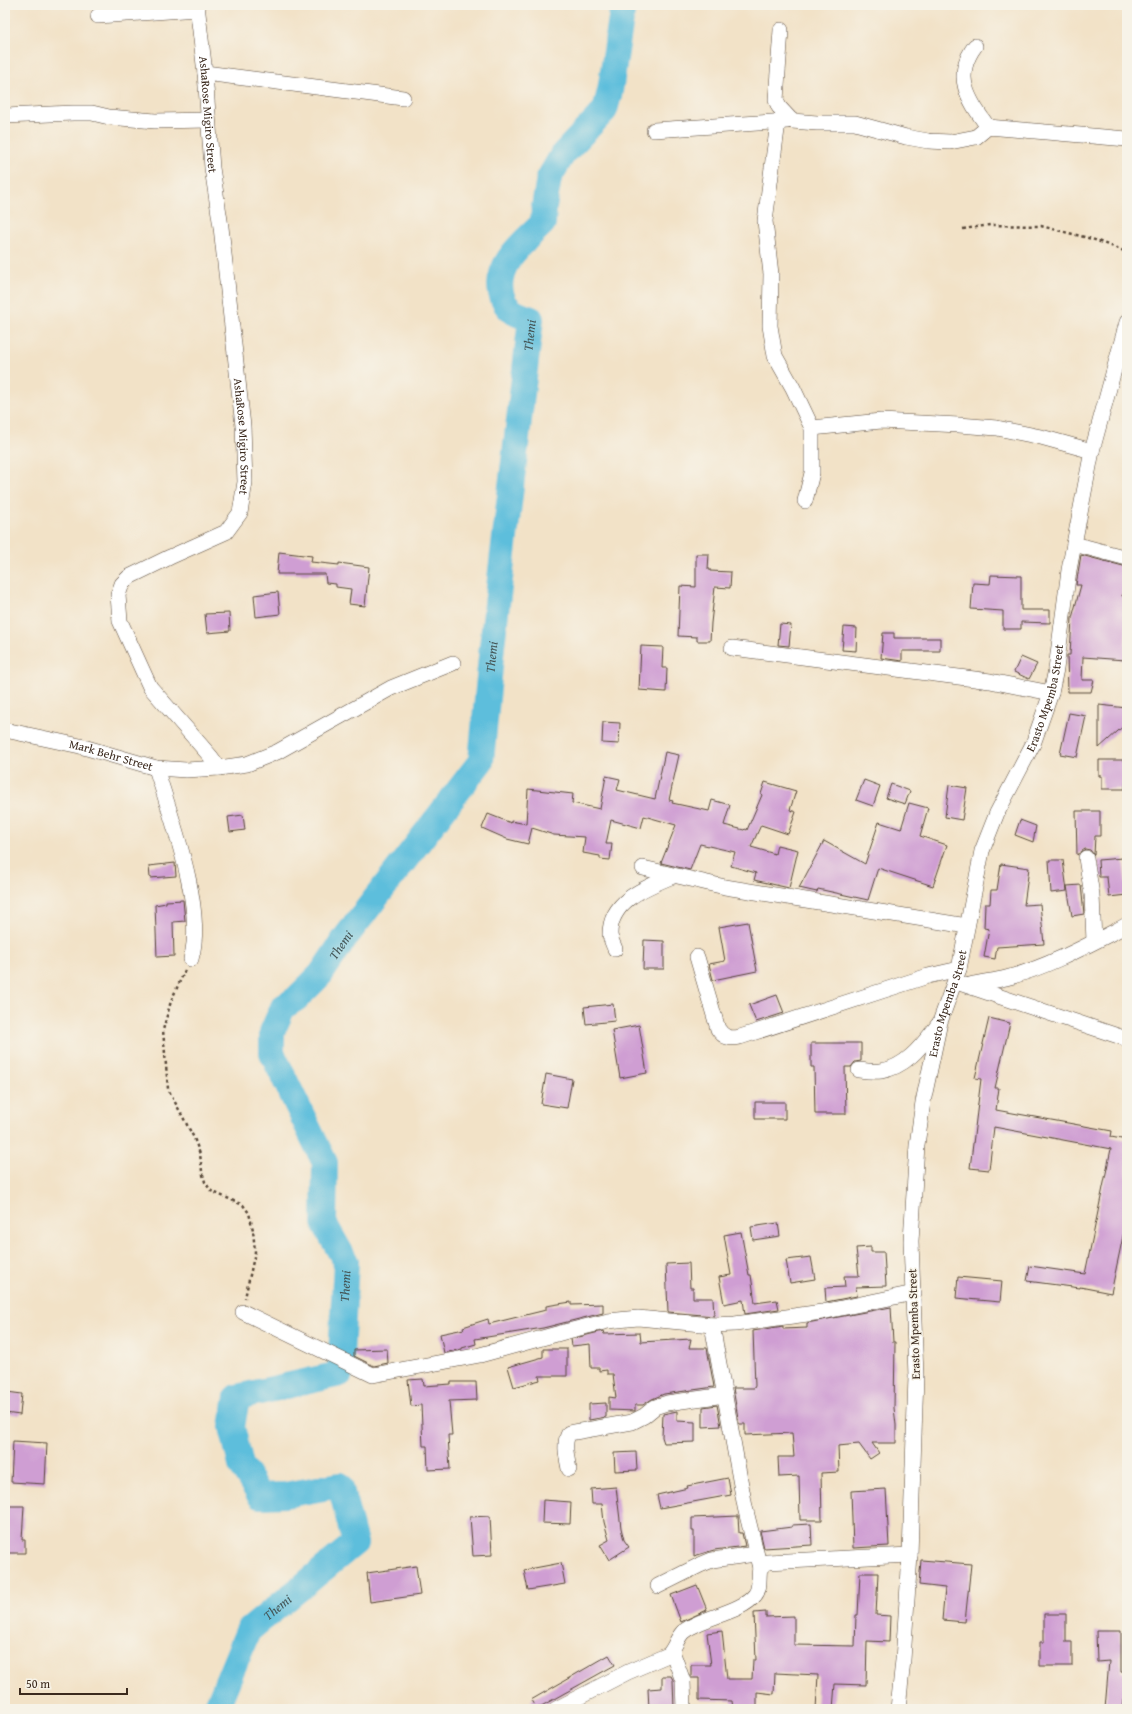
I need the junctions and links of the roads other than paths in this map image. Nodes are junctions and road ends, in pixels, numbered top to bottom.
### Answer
1 (197, 7) edge
2 (98, 16) dead end
3 (781, 30) dead end
4 (975, 46) dead end
5 (205, 73) junction
6 (403, 98) dead end
7 (5, 116) edge
8 (208, 120) junction
9 (785, 121) junction
10 (988, 127) junction
11 (654, 130) dead end
12 (1127, 139) edge
13 (1127, 322) edge
14 (812, 428) junction
15 (1092, 451) junction
16 (805, 501) dead end
17 (1074, 544) junction
18 (1127, 558) edge
19 (732, 648) dead end
20 (453, 663) dead end
21 (1052, 693) junction
22 (5, 730) edge
23 (156, 768) junction
24 (219, 768) junction
25 (1086, 858) dead end
26 (643, 868) dead end
27 (673, 876) junction
28 (1127, 925) edge
29 (967, 926) junction
30 (1094, 941) junction
31 (615, 948) dead end
32 (697, 957) dead end
33 (191, 960) road end
34 (961, 979) junction
35 (940, 1022) junction
36 (1127, 1039) edge
37 (859, 1070) dead end
38 (914, 1294) junction
39 (243, 1312) road end
40 (712, 1325) junction
41 (725, 1395) junction
42 (569, 1469) dead end
43 (755, 1554) junction
44 (910, 1555) junction
45 (760, 1568) junction
46 (658, 1586) dead end
47 (672, 1651) junction
48 (556, 1709) edge
49 (684, 1709) edge
50 (898, 1709) edge

1 - 2 street
1 - 5 street, AshaRose Migiro Street
3 - 9 street
4 - 10 street
5 - 6 street
5 - 8 street, AshaRose Migiro Street
7 - 8 street
8 - 24 street, AshaRose Migiro Street
9 - 10 street
9 - 11 street
9 - 14 street
10 - 12 street
13 - 15 street, Erasto Mpemba Street
14 - 15 street
14 - 16 street
15 - 17 street, Erasto Mpemba Street
17 - 18 street
17 - 21 street, Erasto Mpemba Street
19 - 21 street
20 - 24 street, Mark Behr Street
21 - 29 street, Erasto Mpemba Street
22 - 23 street, Mark Behr Street
23 - 24 street, Mark Behr Street
23 - 33 street
25 - 30 street
26 - 27 street
27 - 29 street
27 - 31 street
28 - 30 street
29 - 34 street, Erasto Mpemba Street
30 - 34 street
32 - 34 street
34 - 35 street, Erasto Mpemba Street
34 - 36 street
35 - 37 street
35 - 38 street, Erasto Mpemba Street
38 - 40 street
38 - 44 street, Erasto Mpemba Street
39 - 40 street
40 - 41 street
41 - 42 street
41 - 43 street
43 - 45 street
43 - 46 street
44 - 45 street
44 - 50 street, Erasto Mpemba Street
45 - 47 street
47 - 48 street
47 - 49 street

